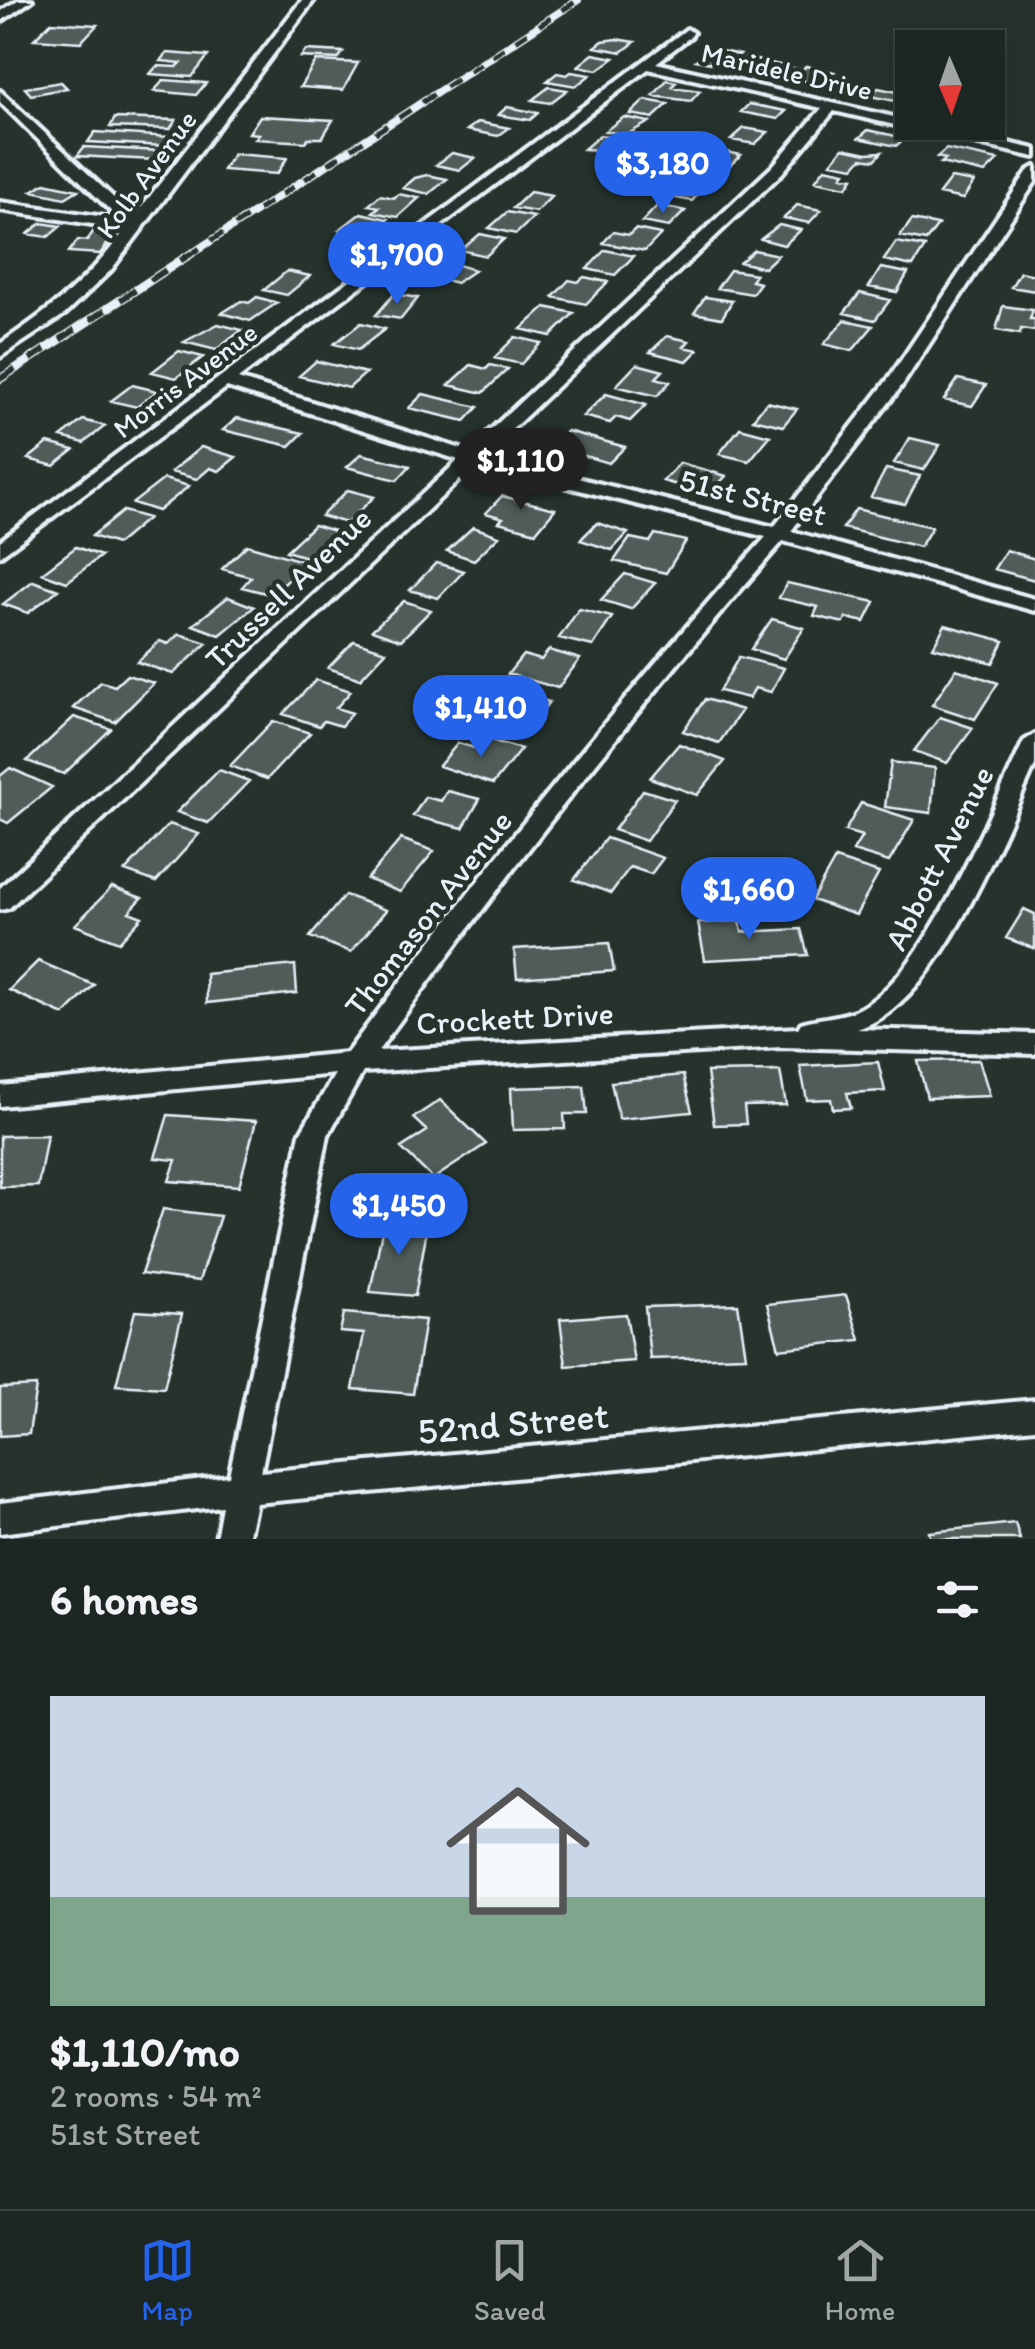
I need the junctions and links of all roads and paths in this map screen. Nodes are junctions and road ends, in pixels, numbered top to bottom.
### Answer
1 (26, 0) edge
2 (308, 0) edge
3 (0, 18) edge
4 (687, 33) dead end
5 (645, 64) junction
6 (0, 95) edge
7 (831, 106) junction
8 (1035, 153) edge
9 (1035, 171) edge
10 (0, 206) edge
11 (136, 226) junction
12 (0, 352) edge
13 (225, 381) junction
14 (469, 457) junction
15 (779, 534) junction
16 (0, 550) edge
17 (1035, 605) edge
18 (1035, 741) edge
19 (0, 902) edge
20 (782, 1038) junction
21 (1035, 1044) edge
22 (355, 1062) junction
23 (0, 1096) edge
24 (1035, 1414) edge
25 (243, 1489) junction
26 (0, 1518) edge
27 (232, 1539) edge

1 - 3 street
2 - 11 street, Kolb Avenue
4 - 5 street, Morris Avenue
5 - 7 street, Maridele Drive
5 - 13 street, Morris Avenue
6 - 11 street
7 - 8 street, Maridele Drive
7 - 14 street, Trussell Avenue
9 - 15 street, Thomason Avenue
10 - 11 street
11 - 12 street, Kolb Avenue
13 - 14 street, 51st Street
13 - 16 street, Morris Avenue
14 - 15 street, 51st Street
14 - 19 street, Trussell Avenue
15 - 17 street, 51st Street
15 - 22 street, Thomason Avenue
18 - 20 street, Abbott Avenue
20 - 21 street, Crockett Drive
20 - 22 street, Crockett Drive
22 - 23 street, Crockett Drive
22 - 25 street, Thomason Avenue
24 - 25 street, 52nd Street
25 - 26 street, 52nd Street
25 - 27 street, Thomason Avenue

